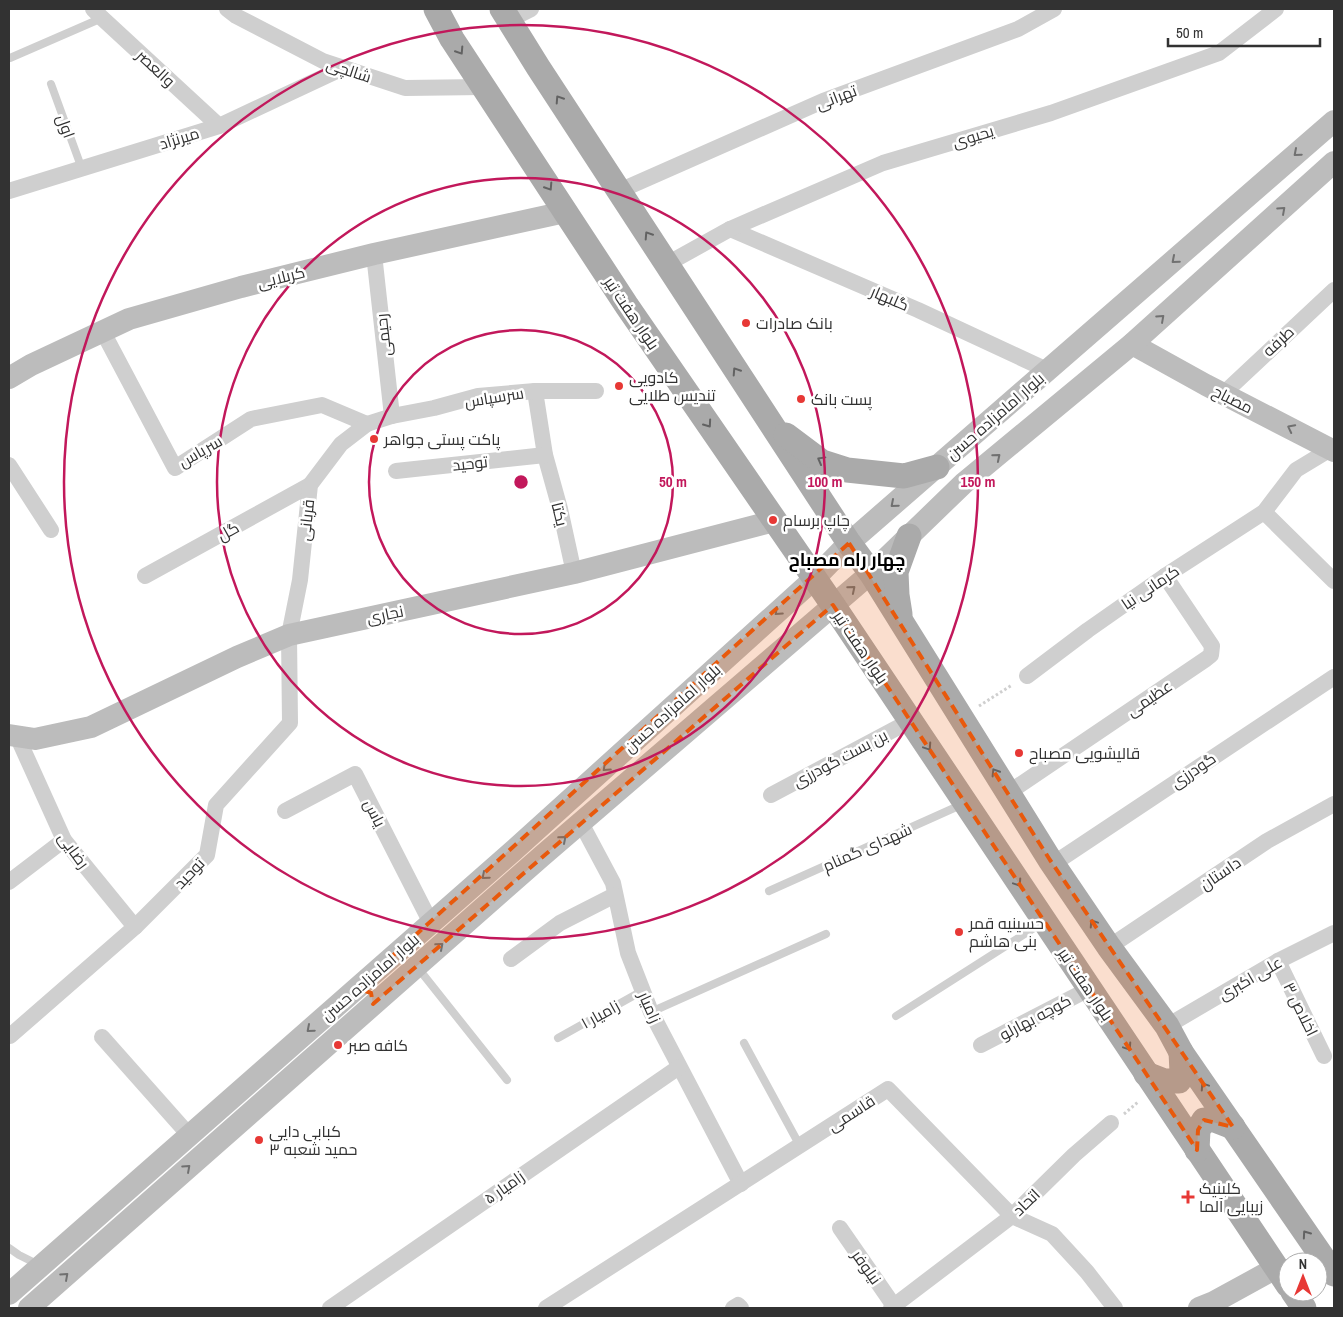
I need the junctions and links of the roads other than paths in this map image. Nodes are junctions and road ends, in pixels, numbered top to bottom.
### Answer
1 (228, 9) edge
2 (436, 9) edge
3 (531, 9) edge
4 (1054, 9) edge
5 (1276, 9) edge
6 (97, 14) edge
7 (506, 14) edge
8 (10, 58) dead end
9 (343, 68) junction
10 (51, 84) dead end
11 (483, 87) junction
12 (1334, 121) edge
13 (219, 126) junction
14 (1334, 162) edge
15 (82, 168) junction
16 (9, 192) edge
17 (619, 192) junction
18 (565, 212) junction
19 (730, 229) junction
20 (374, 254) junction
21 (667, 264) junction
22 (1334, 290) edge
23 (103, 332) junction
24 (1132, 344) junction
25 (1047, 370) junction
26 (9, 378) edge
27 (535, 391) junction
28 (596, 391) dead end
29 (1223, 394) junction
30 (392, 416) junction
31 (769, 420) junction
32 (367, 424) junction
33 (1334, 449) edge
34 (544, 455) junction
35 (9, 465) edge
36 (936, 467) junction
37 (396, 471) dead end
38 (310, 485) junction
39 (1264, 512) junction
40 (774, 521) junction
41 (51, 530) dead end
42 (909, 536) junction
43 (849, 543) junction
44 (574, 573) junction
45 (871, 573) junction
46 (145, 576) dead end
47 (1165, 576) junction
48 (814, 579) junction
49 (1334, 581) edge
50 (833, 605) junction
51 (901, 622) junction
52 (289, 635) junction
53 (1027, 676) road end
54 (1334, 677) edge
55 (910, 721) junction
56 (13, 735) edge
57 (1008, 793) junction
58 (771, 795) dead end
59 (965, 803) junction
60 (1334, 804) edge
61 (285, 810) dead end
62 (581, 823) junction
63 (64, 840) junction
64 (1053, 864) junction
65 (9, 882) edge
66 (769, 891) dead end
67 (616, 895) junction
68 (1044, 922) junction
69 (431, 923) junction
70 (135, 927) junction
71 (1334, 933) edge
72 (826, 934) dead end
73 (1109, 947) junction
74 (511, 960) dead end
75 (1278, 962) junction
76 (417, 966) junction
77 (357, 988) junction
78 (1089, 989) junction
79 (642, 991) junction
80 (373, 1004) junction
81 (651, 1012) junction
82 (896, 1016) dead end
83 (1167, 1026) junction
84 (9, 1035) edge
85 (102, 1038) dead end
86 (558, 1038) dead end
87 (744, 1043) dead end
88 (981, 1045) dead end
89 (1181, 1052) junction
90 (1324, 1056) dead end
91 (679, 1066) junction
92 (506, 1080) dead end
93 (1151, 1081) junction
94 (1111, 1123) road end
95 (1233, 1127) junction
96 (189, 1135) junction
97 (800, 1146) junction
98 (1196, 1150) junction
99 (741, 1184) junction
100 (1012, 1216) junction
101 (840, 1228) dead end
102 (9, 1248) edge
103 (1331, 1264) edge
104 (40, 1266) junction
105 (1278, 1270) edge
106 (1278, 1278) edge
107 (9, 1294) edge
108 (892, 1307) edge
109 (29, 1308) edge
110 (330, 1308) edge
111 (546, 1308) edge
112 (1115, 1308) edge
113 (1199, 1308) edge

1 - 9 street, شالچی
2 -> 11 main road, بلوار هفت تیر
3 - 7 street
4 - 17 street, تهرانی
5 - 19 street, یحیوی
6 - 8 lane
6 - 13 street, والعصر
17 -> 7 main road
9 - 11 street, شالچی
9 - 13 street, میرنژاد
10 - 15 lane, اول
11 -> 18 main road, بلوار هفت تیر
12 -> 25 main road, بلوار امامزاده حسن
13 - 15 street, میرنژاد
24 -> 14 main road, بلوار امامزاده حسن
15 - 16 street, میرنژاد
21 -> 17 main road
18 - 20 main road, کربلایی
18 -> 40 main road, بلوار هفت تیر
19 - 21 street, یحیوی
19 - 25 street, گلبهار
20 - 23 main road, کربلایی
20 - 30 street, رحیمی
31 -> 21 main road
22 - 29 street, طرفه
23 - 26 main road, کربلایی
23 - 32 street, سرپاس
24 - 29 main road, مصباح
42 -> 24 main road, بلوار امامزاده حسن
25 - 36 main road, بلوار امامزاده حسن
27 - 28 street, سرسپاس
27 - 30 street, سرسپاس
27 - 34 street, یکتا
33 -> 29 main road, مصباح
30 - 32 street, قربانی
36 -> 31 main road
31 - 43 main road
32 - 38 street, قربانی
33 - 39 street, کرمانی نیا
34 - 37 street, توحید
34 - 44 street, یکتا
35 - 41 street
36 -> 43 main road, بلوار امامزاده حسن
38 - 46 street, گل
38 - 52 street, قربانی
39 - 47 street, کرمانی نیا
39 - 49 street
40 - 44 main road, نجاری
40 - 48 main road, بلوار هفت تیر
42 - 45 main road, بلوار امامزاده حسن
42 - 51 main road
43 - 45 main road
43 - 48 main road, بلوار امامزاده حسن
44 - 52 main road, نجاری
50 -> 45 main road, بلوار امامزاده حسن
45 - 51 main road
47 - 53 street, کرمانی نیا
47 - 57 street, عظیمی
48 - 50 main road, بلوار هفت تیر
48 -> 69 main road, بلوار امامزاده حسن
50 - 55 main road, بلوار هفت تیر
50 - 62 main road, بلوار امامزاده حسن
57 -> 51 main road
52 - 56 main road, نجاری
52 - 70 street, توحید
54 - 64 street, گودرزی
55 - 58 street, بن بست گودرزی
55 -> 59 main road, بلوار هفت تیر
56 - 63 street, رضایی
57 - 64 main road
59 - 66 lane, شهدای گمنام
59 -> 68 main road, بلوار هفت تیر
60 - 73 street, داستان
61 - 69 street, یاس
62 - 67 street, زامیار
76 -> 62 main road, بلوار امامزاده حسن
63 - 65 street
63 - 70 street, رضایی
73 -> 64 main road
67 - 74 street
67 - 79 street, زامیار
68 - 78 main road, بلوار هفت تیر
68 - 82 lane
69 - 77 main road, بلوار امامزاده حسن
70 - 84 street, توحید
71 - 75 street, علی اکبری
72 - 81 lane
73 - 83 main road
75 - 83 street, علی اکبری
75 - 90 street, اخلاص ۳
76 - 80 main road, بلوار امامزاده حسن
76 - 92 lane
77 - 80 main road
77 -> 96 main road, بلوار امامزاده حسن
78 - 88 street, کوچه بهارلو
78 -> 93 main road, بلوار هفت تیر
79 - 81 street, زامیار
79 - 86 lane, زامیار ۱
109 -> 80 main road, بلوار امامزاده حسن
81 - 91 street, زامیار
83 - 89 main road
85 - 96 street
87 - 97 lane
89 - 93 main road
95 -> 89 main road
91 - 99 street, زامیار
91 - 110 street, زامیار ۵
93 - 98 main road, بلوار هفت تیر
94 - 100 street, اتحاد
95 - 98 main road
103 -> 95 main road
96 - 104 main road, بلوار امامزاده حسن
97 - 99 street, قاسمی
97 - 100 street, قاسمی
98 - 105 main road, بلوار هفت تیر
99 - 111 street, قاسمی
100 - 108 street, اتحاد
100 - 112 street, قاسمی
101 - 108 street, نیلوفر
102 - 104 lane
104 - 107 main road, بلوار امامزاده حسن
106 - 113 main road

